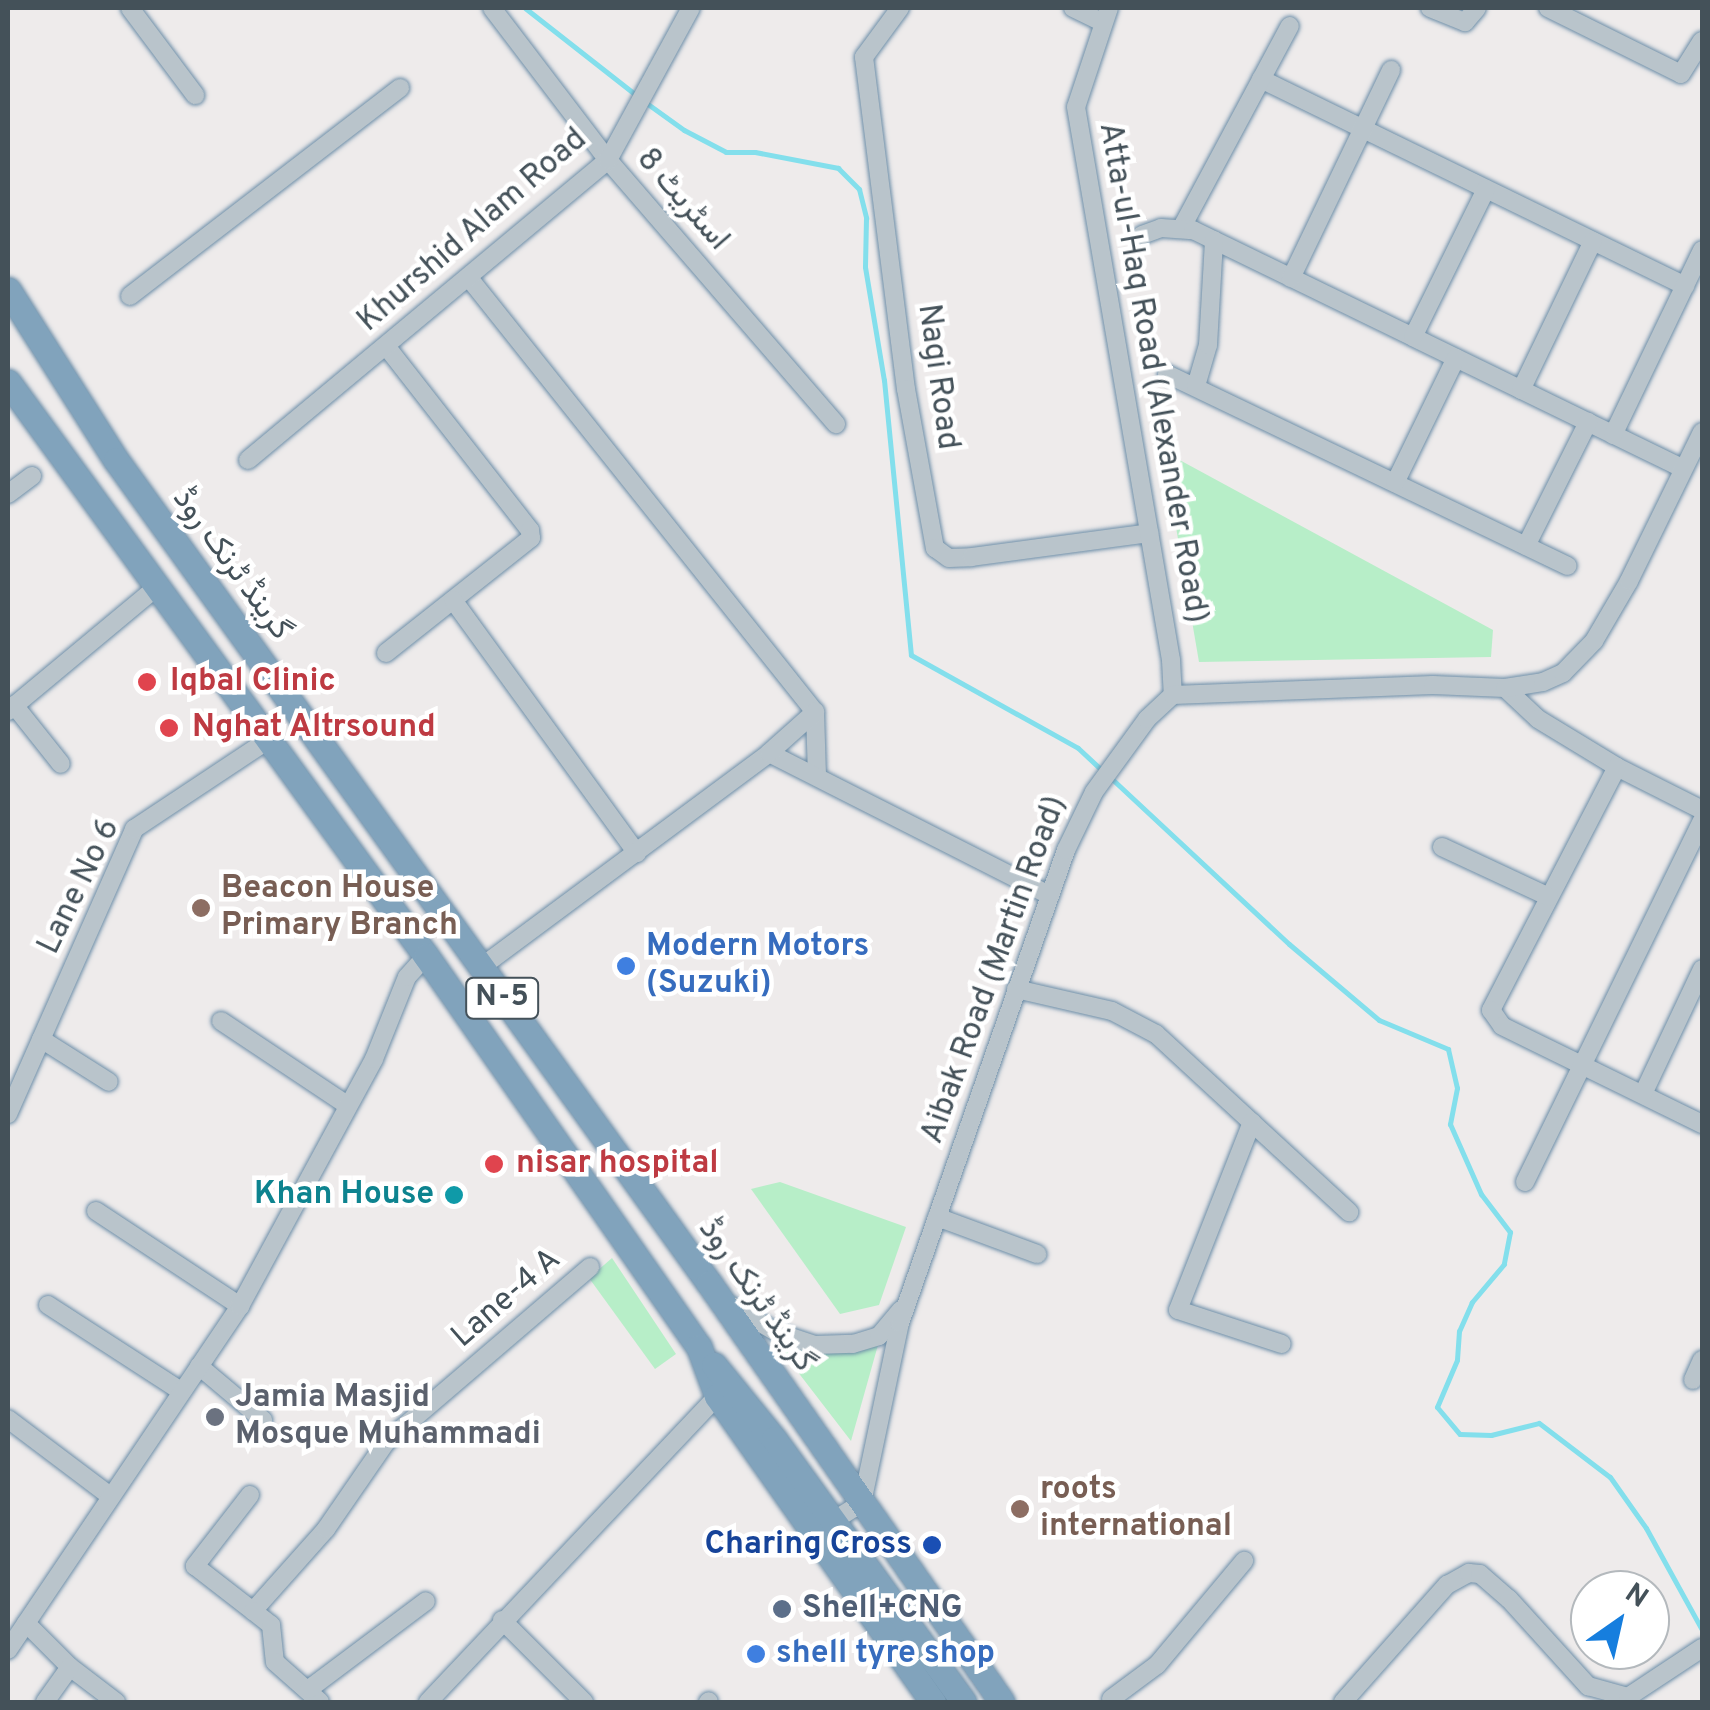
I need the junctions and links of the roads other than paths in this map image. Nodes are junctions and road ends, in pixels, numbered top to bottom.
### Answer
1 (130, 8) edge
2 (492, 8) edge
3 (691, 8) edge
4 (900, 8) edge
5 (1074, 8) edge
6 (1430, 8) edge
7 (1477, 8) edge
8 (1548, 8) edge
9 (1106, 15) edge
10 (1290, 26) dead end
11 (1702, 41) edge
12 (1391, 70) dead end
13 (1261, 79) junction
14 (400, 88) dead end
15 (195, 96) dead end
16 (1363, 129) junction
17 (608, 160) junction
18 (1486, 188) junction
19 (1182, 227) junction
20 (1142, 235) dead end
21 (1214, 240) junction
22 (1593, 242) junction
23 (1702, 250) edge
24 (469, 278) junction
25 (1291, 278) junction
26 (1685, 286) junction
27 (8, 290) edge
28 (130, 296) dead end
29 (8, 323) edge
30 (1413, 337) junction
31 (386, 346) junction
32 (1456, 358) junction
33 (1167, 374) dead end
34 (9, 385) edge
35 (1196, 386) junction
36 (1521, 390) junction
37 (1588, 422) junction
38 (836, 424) dead end
39 (1702, 432) edge
40 (1613, 434) junction
41 (116, 460) junction
42 (248, 460) dead end
43 (1682, 468) junction
44 (32, 476) dead end
45 (1394, 482) junction
46 (8, 494) edge
47 (1149, 532) junction
48 (1526, 546) junction
49 (1567, 566) dead end
50 (157, 587) junction
51 (453, 600) junction
52 (386, 653) dead end
53 (1505, 688) junction
54 (1173, 695) junction
55 (11, 708) edge
56 (815, 712) junction
57 (268, 740) junction
58 (769, 753) junction
59 (61, 764) dead end
60 (1617, 767) junction
61 (817, 778) junction
62 (1702, 810) edge
63 (1702, 821) edge
64 (1442, 847) dead end
65 (637, 852) junction
66 (1049, 895) junction
67 (1550, 898) junction
68 (426, 956) junction
69 (480, 968) junction
70 (1702, 968) edge
71 (1016, 988) junction
72 (220, 1021) dead end
73 (41, 1039) junction
74 (1580, 1064) junction
75 (109, 1082) dead end
76 (1643, 1094) junction
77 (347, 1105) junction
78 (9, 1106) edge
79 (1252, 1122) junction
80 (1702, 1124) edge
81 (1524, 1182) dead end
82 (96, 1211) dead end
83 (1349, 1212) dead end
84 (936, 1218) junction
85 (1037, 1254) dead end
86 (590, 1266) dead end
87 (709, 1283) junction
88 (908, 1300) junction
89 (48, 1304) dead end
90 (240, 1306) junction
91 (1282, 1344) dead end
92 (699, 1347) junction
93 (1702, 1360) edge
94 (199, 1366) junction
95 (1692, 1380) dead end
96 (181, 1390) junction
97 (717, 1396) junction
98 (8, 1418) edge
99 (263, 1420) dead end
100 (250, 1495) dead end
101 (110, 1496) junction
102 (862, 1503) junction
103 (833, 1521) junction
104 (1244, 1561) dead end
105 (426, 1600) dead end
106 (254, 1611) junction
107 (502, 1620) junction
108 (26, 1623) junction
109 (8, 1650) edge
110 (1701, 1652) edge
111 (70, 1667) junction
112 (314, 1696) edge
113 (1110, 1699) dead end
114 (45, 1702) edge
115 (116, 1702) edge
116 (428, 1702) edge
117 (584, 1702) edge
118 (933, 1702) edge
119 (964, 1702) edge
120 (1002, 1702) edge
121 (1343, 1702) edge

1 - 15 street
2 - 17 street, اسٹریٹ 8
3 - 17 street, Khurshid Alam Road
4 - 47 street, Nagi Road
5 - 9 street
6 - 7 street
8 - 11 street
9 - 47 street, Atta-ul-Haq Road (Alexander Road)
10 - 13 street
12 - 16 street
13 - 16 street
13 - 19 street
14 - 28 street
16 - 18 street
16 - 25 street
17 - 24 street, Khurshid Alam Road
17 - 38 street, اسٹریٹ 8
18 - 22 street
18 - 30 street
19 - 20 street
19 - 21 street
21 - 25 street
21 - 35 street
22 - 26 street
22 - 36 street
23 - 26 street
24 - 31 street, Khurshid Alam Road
24 - 56 street
25 - 30 street
26 - 40 street
27 - 41 highway, گرینڈ ٹرنک روڈ / N-5
29 - 41 highway
30 - 32 street
31 - 42 street, Khurshid Alam Road
31 - 51 street
32 - 36 street
32 - 45 street
33 - 35 street
34 - 50 highway, N-5
35 - 45 street
36 - 37 street
37 - 40 street
37 - 48 street
39 - 43 street
40 - 43 street
41 - 69 highway, گرینڈ ٹرنک روڈ / N-5
43 - 53 street
44 - 46 street
45 - 48 street
47 - 54 street, Atta-ul-Haq Road (Alexander Road)
48 - 49 street
50 - 55 street
50 - 57 highway, N-5
51 - 52 street
51 - 65 street
53 - 54 street
53 - 60 street
54 - 66 street, Aibak Road (Martin Road)
55 - 59 street
56 - 58 street
56 - 61 street
57 - 68 highway, N-5
57 - 73 street, Lane No 6
58 - 61 street
58 - 65 street
60 - 62 street
60 - 67 street
61 - 66 street
63 - 74 street
64 - 67 street
65 - 69 street
66 - 71 street, Aibak Road (Martin Road)
67 - 74 street
68 - 77 street
68 - 92 highway, N-5
69 - 87 highway, گرینڈ ٹرنک روڈ / N-5
70 - 76 street
71 - 79 street
71 - 84 street, Aibak Road (Martin Road)
72 - 77 street
73 - 75 street
73 - 78 street, Lane No 6
74 - 76 street
74 - 81 street
76 - 80 street
77 - 90 street
79 - 83 street
79 - 91 street
82 - 90 street
84 - 85 street
84 - 88 street, Aibak Road (Martin Road)
86 - 106 street, Lane-4 A
87 - 88 street
87 - 102 highway, گرینڈ ٹرنک روڈ / N-5
88 - 102 street, Aibak Road (Martin Road)
89 - 96 street
90 - 94 street
92 - 97 highway, N-5
92 - 103 highway, N-5
93 - 95 street
94 - 96 street
94 - 99 street
96 - 101 street
97 - 107 street
97 - 118 highway, N-5
98 - 101 street
100 - 106 street
101 - 108 street
102 - 103 street
102 - 120 highway, گرینڈ ٹرنک روڈ / N-5
103 - 119 highway, N-5
104 - 113 street
105 - 112 street
106 - 112 street
107 - 116 street
107 - 117 street
108 - 109 street
108 - 111 street
110 - 121 street
111 - 114 street
111 - 115 street

